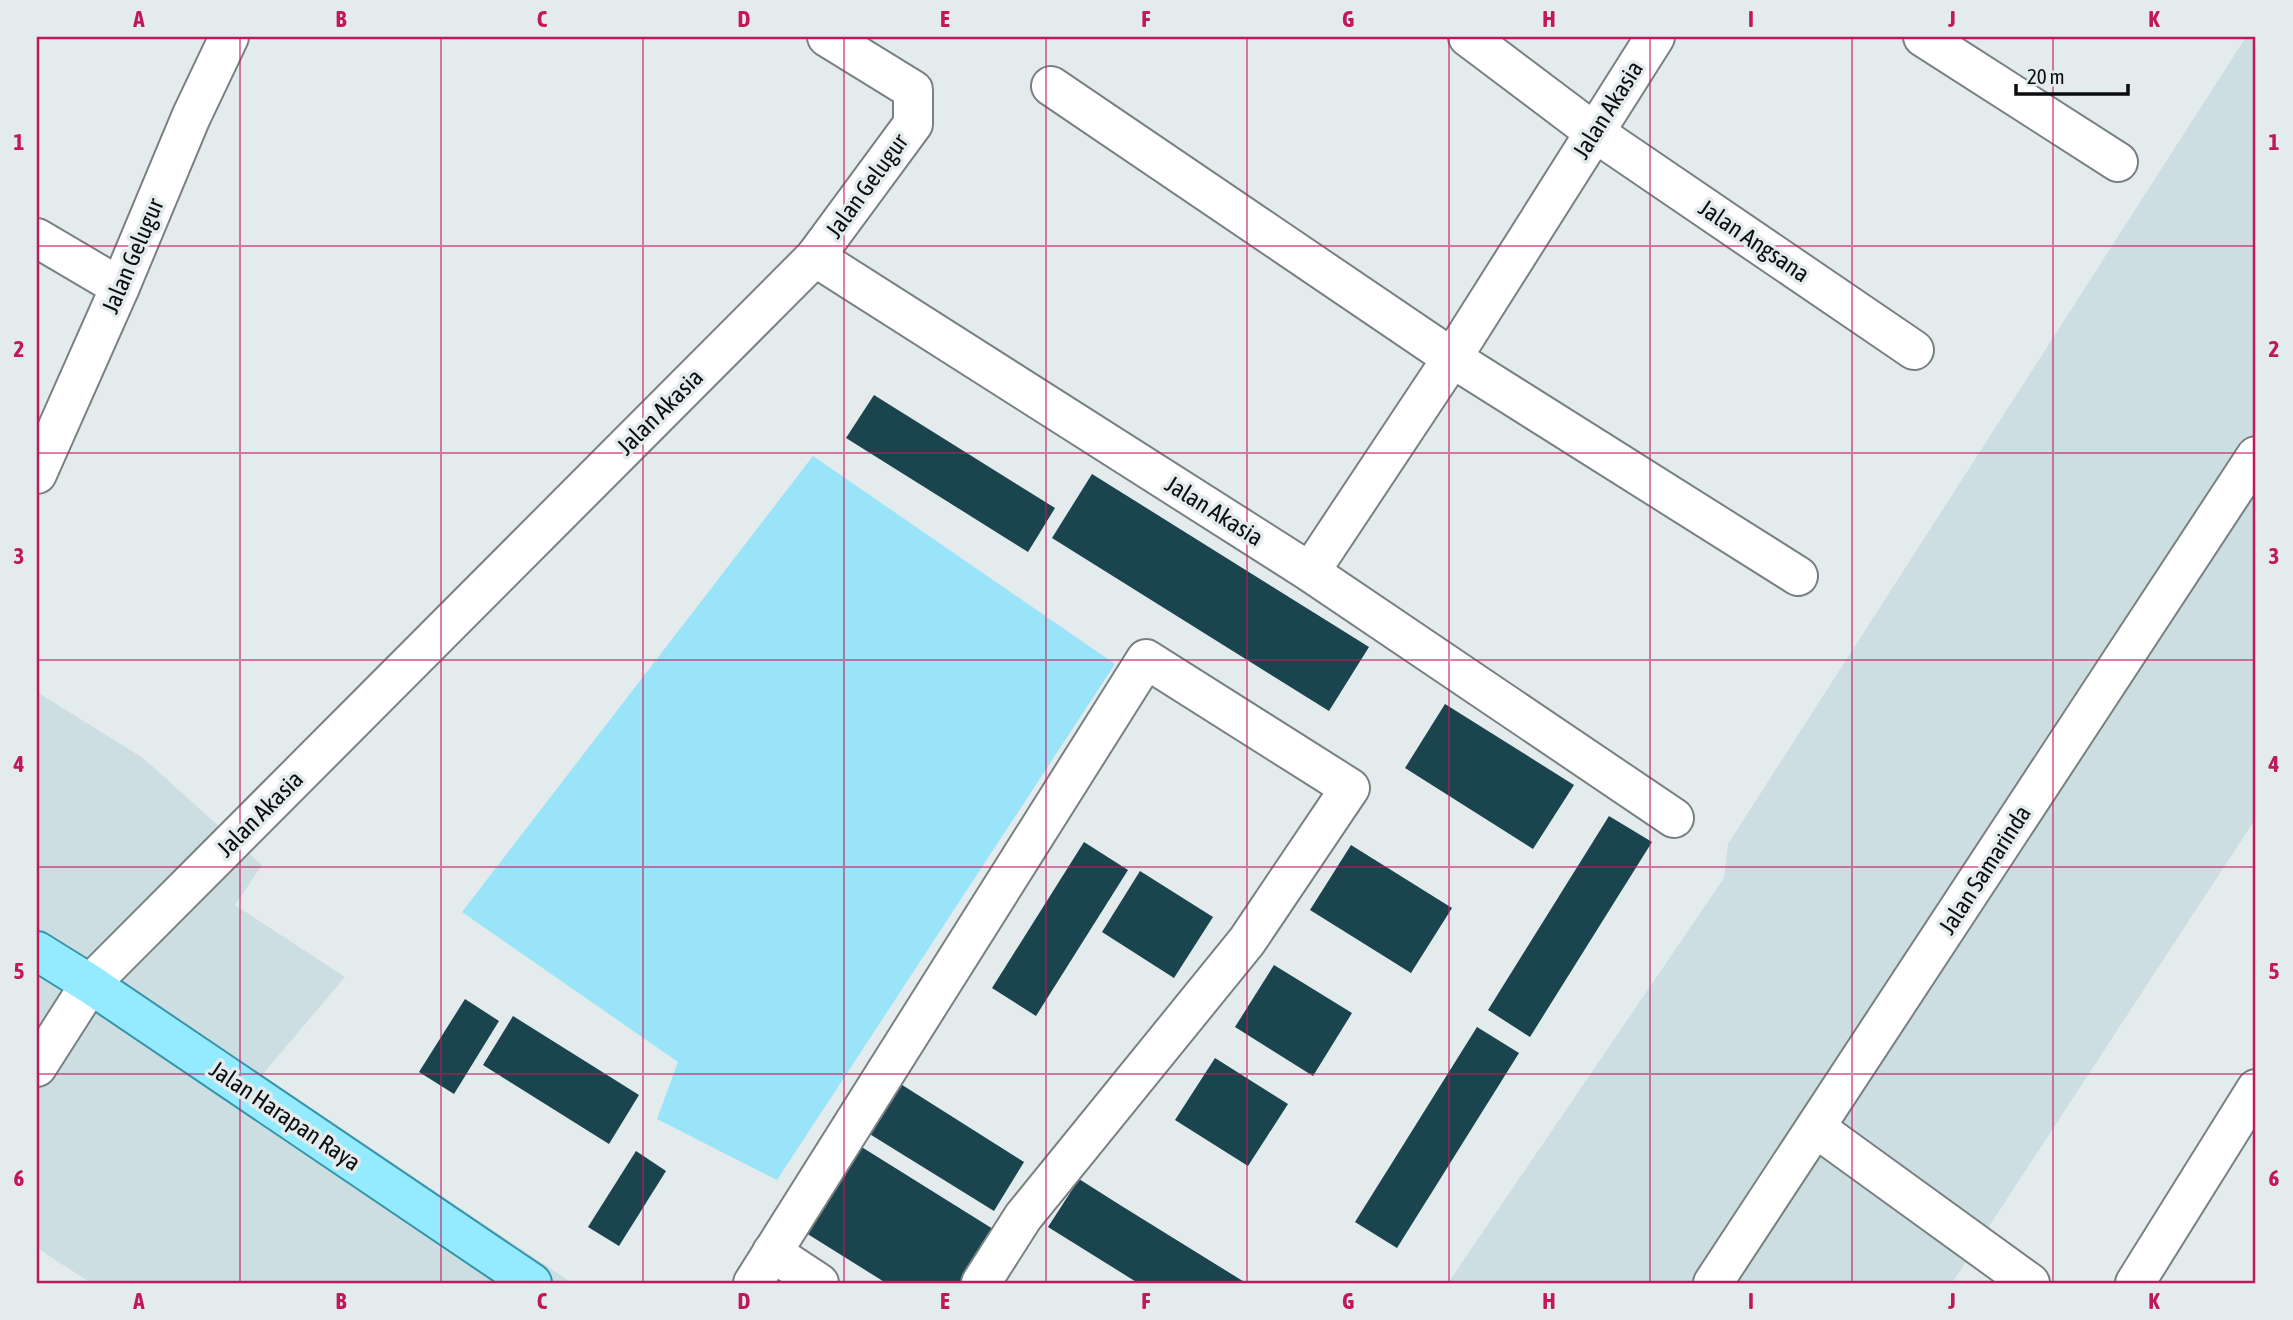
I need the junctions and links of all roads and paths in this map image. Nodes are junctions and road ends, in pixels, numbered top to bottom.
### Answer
1 (229, 37) edge
2 (827, 37) edge
3 (1468, 37) edge
4 (1655, 37) edge
5 (1923, 37) edge
6 (1051, 86) dead end
7 (1594, 132) junction
8 (2118, 162) dead end
9 (37, 238) edge
10 (815, 257) junction
11 (120, 287) junction
12 (1914, 351) dead end
13 (1452, 358) junction
14 (2256, 456) edge
15 (37, 474) edge
16 (1310, 572) junction
17 (1798, 576) dead end
18 (1674, 818) dead end
19 (37, 951) edge
20 (90, 984) junction
21 (37, 1067) edge
22 (2256, 1089) edge
23 (1816, 1128) junction
24 (762, 1268) edge
25 (532, 1283) edge
26 (819, 1283) edge
27 (981, 1283) edge
28 (1713, 1283) edge
29 (2030, 1283) edge
30 (2135, 1283) edge

1 - 11 street, Jalan Gelugur
2 - 10 street, Jalan Gelugur
3 - 7 street, Jalan Angsana
4 - 7 street, Jalan Akasia
5 - 8 street
6 - 13 street
7 - 12 street, Jalan Angsana
7 - 13 street, Jalan Akasia
9 - 11 street
10 - 16 street, Jalan Akasia
10 - 20 street, Jalan Akasia
11 - 15 street, Jalan Gelugur
13 - 16 street, Jalan Akasia
13 - 17 street
14 - 23 street, Jalan Samarinda
16 - 18 street, Jalan Akasia
19 - 20 main road, Jalan Harapan Raya
20 - 21 street, Jalan Akasia
20 - 25 main road, Jalan Harapan Raya
22 - 30 street
23 - 28 street, Jalan Samarinda
23 - 29 street
24 - 26 street
24 - 27 street

